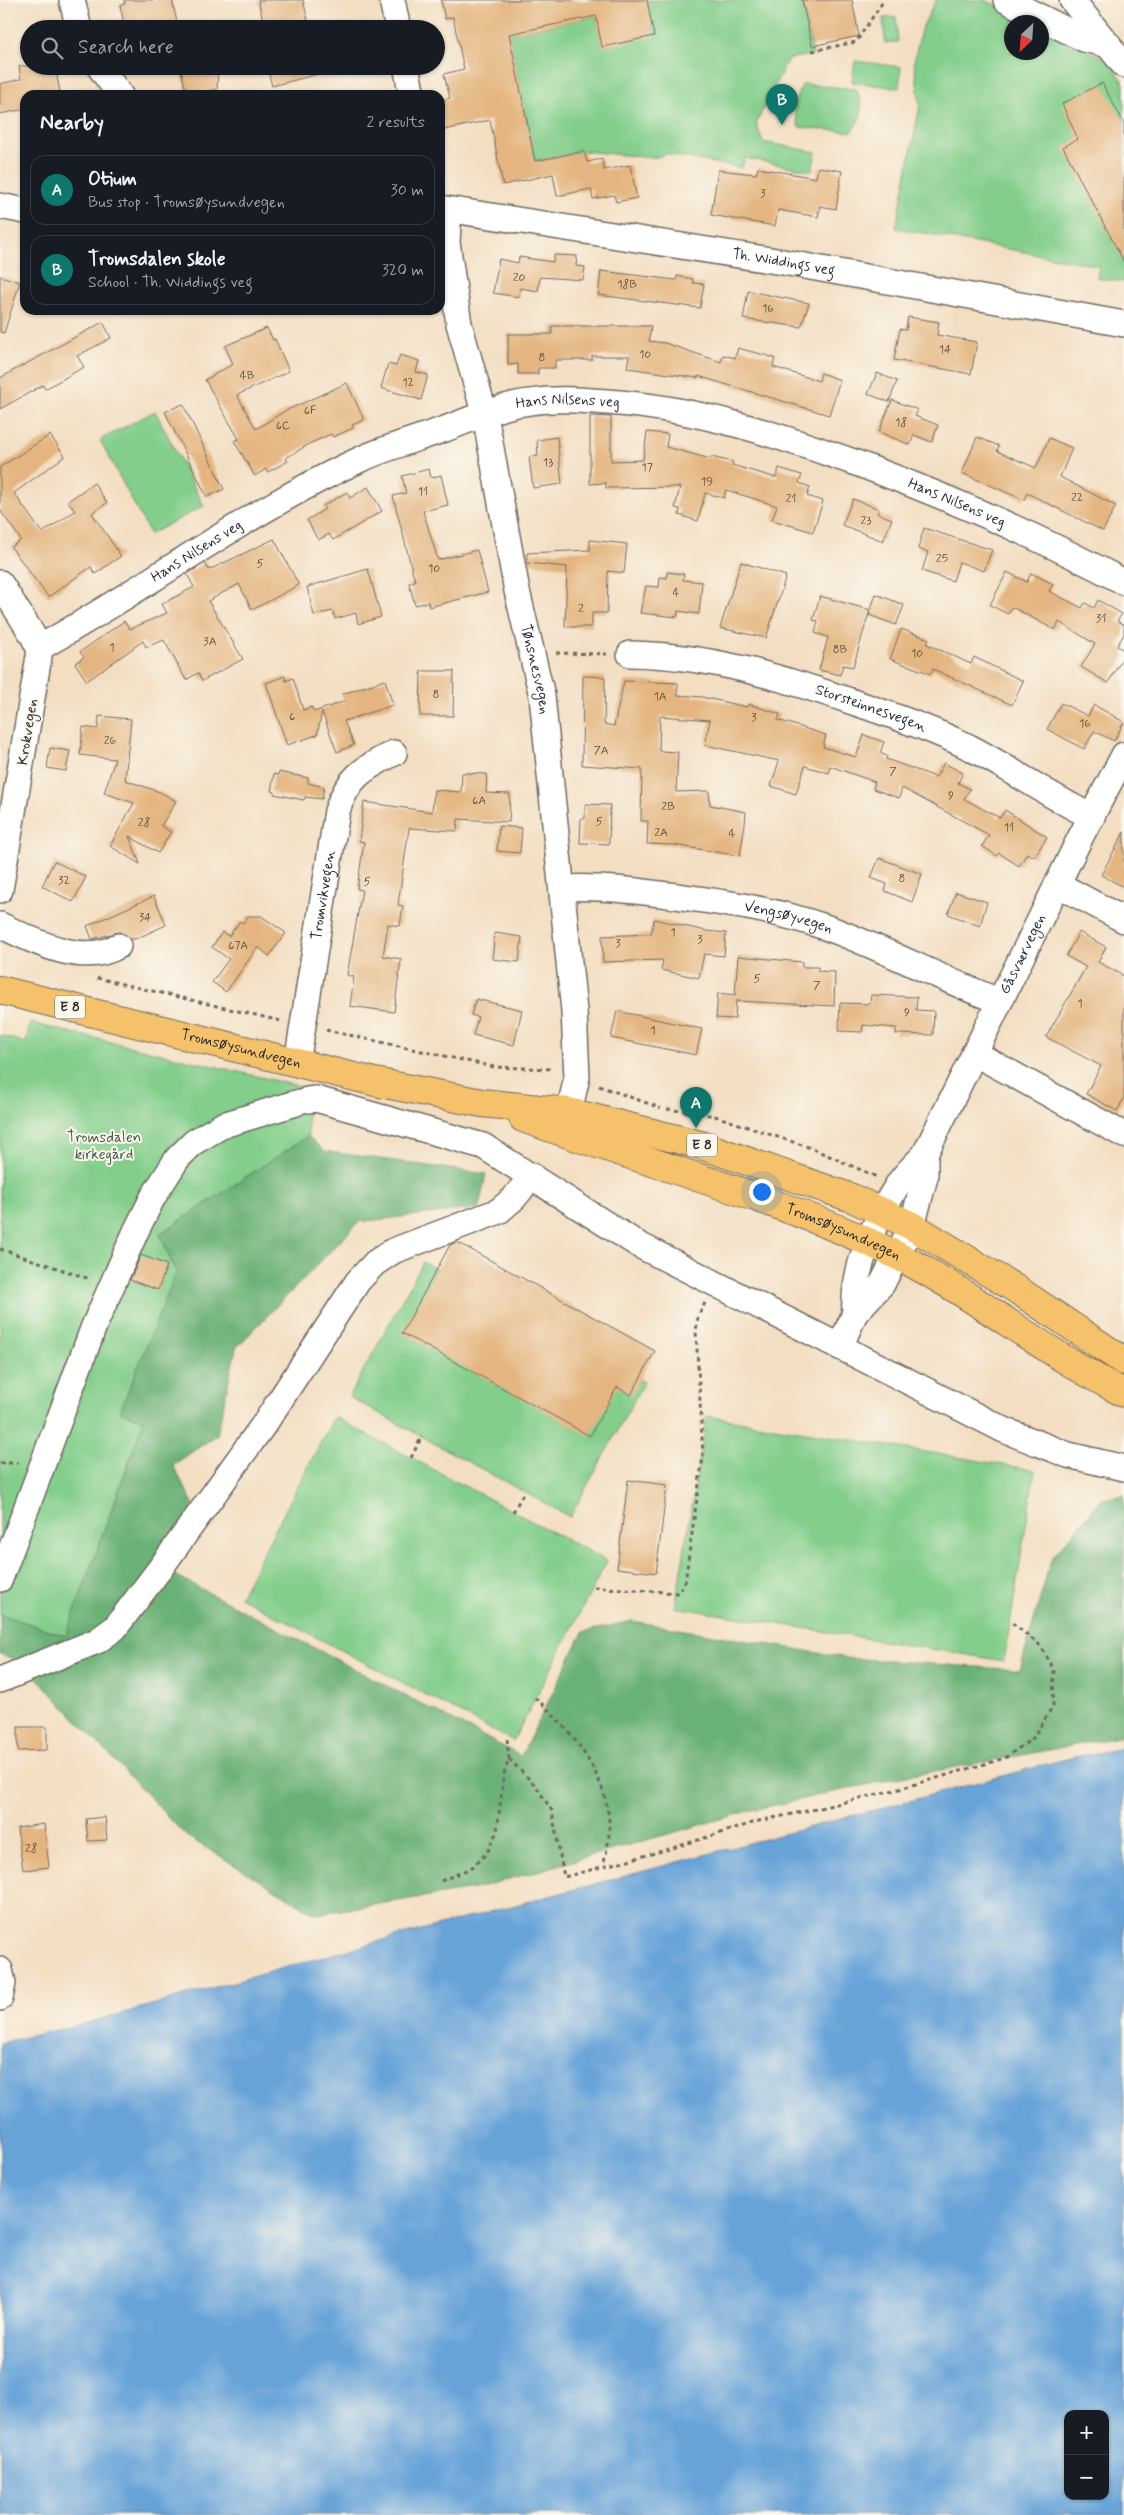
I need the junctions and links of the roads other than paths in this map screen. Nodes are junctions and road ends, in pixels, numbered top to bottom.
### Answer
1 (72, 0) edge
2 (392, 0) edge
3 (1006, 0) edge
4 (1072, 0) edge
5 (77, 20) edge
6 (396, 20) edge
7 (1109, 44) junction
8 (1124, 65) edge
9 (106, 75) edge
10 (408, 75) edge
11 (116, 90) edge
12 (411, 90) edge
13 (0, 206) edge
14 (445, 209) edge
15 (20, 210) edge
16 (445, 220) edge
17 (1124, 324) edge
18 (485, 415) junction
19 (1124, 582) edge
20 (0, 584) edge
21 (39, 648) junction
22 (630, 654) road end
23 (394, 753) dead end
24 (1124, 755) edge
25 (1092, 817) junction
26 (1057, 884) junction
27 (563, 888) junction
28 (0, 890) edge
29 (1124, 920) edge
30 (0, 925) edge
31 (118, 946) dead end
32 (0, 990) edge
33 (999, 1001) junction
34 (974, 1053) junction
35 (297, 1063) junction
36 (568, 1123) junction
37 (1124, 1135) edge
38 (925, 1154) junction
39 (532, 1176) junction
40 (883, 1211) junction
41 (912, 1226) junction
42 (869, 1242) junction
43 (897, 1256) junction
44 (855, 1313) junction
45 (840, 1347) junction
46 (1124, 1361) edge
47 (1124, 1393) edge
48 (1124, 1468) edge
49 (0, 1579) edge
50 (0, 1680) edge
51 (0, 1970) edge
52 (0, 1998) edge

1 - 5 street
2 - 6 street
3 - 7 street
4 - 7 street
7 - 8 street
9 - 11 street
10 - 12 street
13 - 15 street
14 - 17 street, Th. Widdings veg
16 - 18 street, Tønsnesvegen
18 - 19 street, Hans Nilsens veg
18 - 21 street, Hans Nilsens veg
18 - 27 street, Tønsnesvegen
20 - 21 street
21 - 28 street, Krokvegen
22 - 25 street, Storsteinnesvegen
23 - 35 street, Tromvikvegen
24 - 25 street, Gåsværvegen
25 - 26 street, Gåsværvegen
26 - 29 street
26 - 33 street, Gåsværvegen
27 - 33 street, Vengsøyvegen
27 - 36 street, Tønsnesvegen
30 - 31 street
32 - 35 highway, Tromsøysundvegen / E 8
33 - 34 street, Gåsværvegen
34 - 37 street
34 - 38 street, Gåsværvegen
35 - 36 highway, Tromsøysundvegen / E 8
36 - 40 highway, Tromsøysundvegen / E 8
36 - 42 highway, Tromsøysundvegen / E 8
38 - 40 street, Gåsværvegen
38 - 41 street, Gåsværvegen
39 - 45 street
39 - 49 street
39 - 50 street
40 - 41 highway, Tromsøysundvegen / E 8
40 - 42 street, Gåsværvegen
41 - 43 street, Gåsværvegen
41 - 46 highway, Tromsøysundvegen / E 8
42 - 43 highway, Tromsøysundvegen / E 8
42 - 44 street, Gåsværvegen
43 - 44 street, Gåsværvegen
43 - 47 highway, Tromsøysundvegen / E 8
44 - 45 street
45 - 48 street
51 - 52 street

